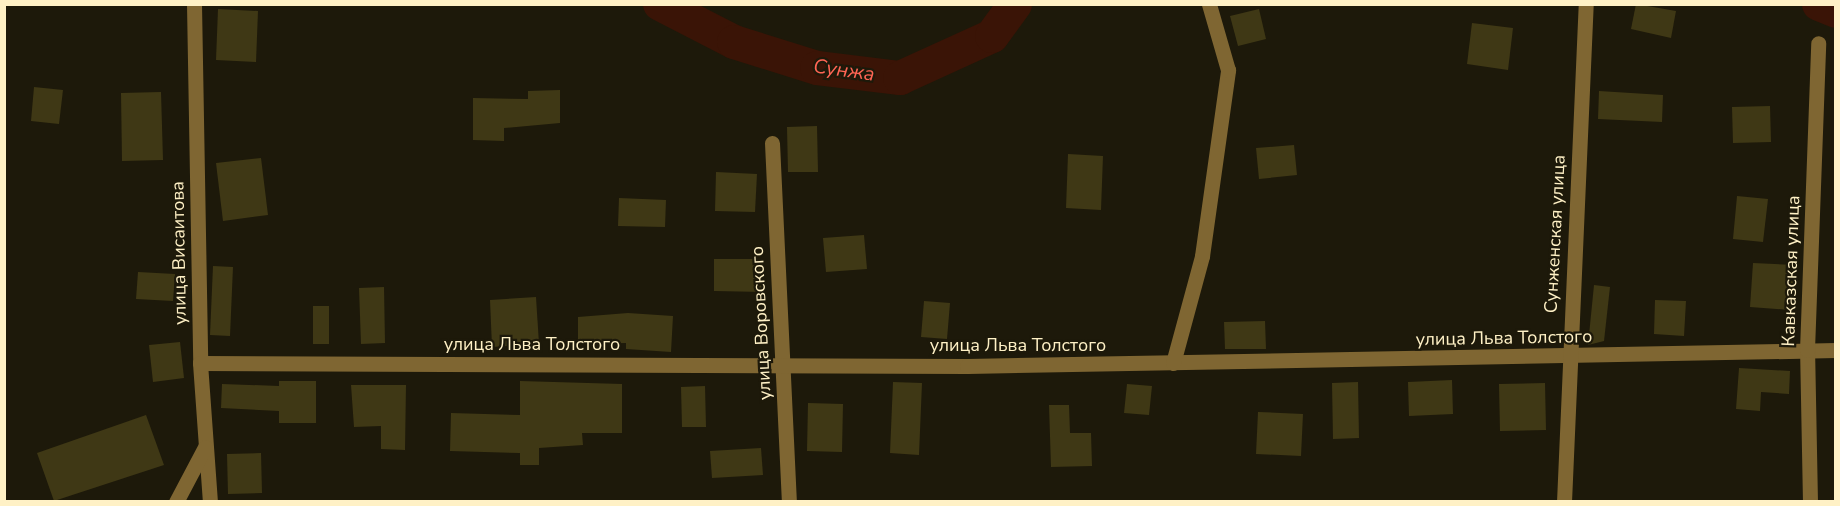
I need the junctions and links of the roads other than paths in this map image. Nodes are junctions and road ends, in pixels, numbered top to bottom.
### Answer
1 (194, 4) edge
2 (1209, 4) edge
3 (1586, 4) edge
4 (1818, 43) dead end
5 (772, 144) dead end
6 (1807, 350) junction
7 (1836, 350) edge
8 (1568, 357) junction
9 (201, 363) junction
10 (1173, 363) junction
11 (782, 364) junction
12 (206, 444) junction
13 (176, 501) edge
14 (210, 501) edge
15 (789, 501) edge
16 (1564, 501) edge
17 (1810, 501) edge

1 - 9 street, улица Висаитова
2 - 10 street
3 - 8 street, Сунженская улица
4 - 6 street, Кавказская улица
5 - 11 street, улица Воровского
6 - 7 street, улица Льва Толстого
6 - 8 street, улица Льва Толстого
6 - 17 street, Кавказская улица
8 - 10 street, улица Льва Толстого
8 - 16 street, Сунженская улица
9 - 11 street, улица Льва Толстого
9 - 12 street, улица Висаитова
10 - 11 street, улица Льва Толстого
11 - 15 street, улица Воровского
12 - 13 street
12 - 14 street, улица Висаитова

